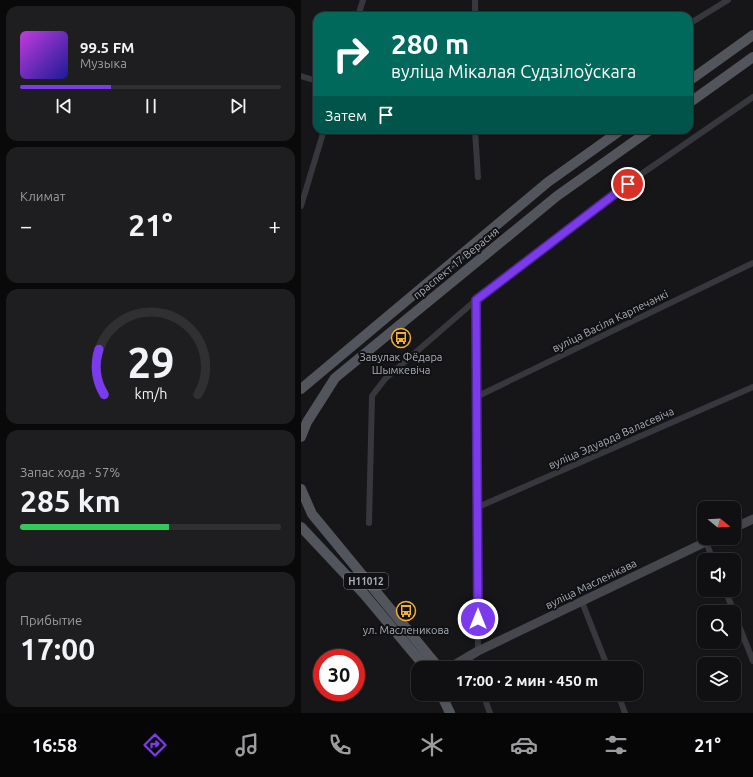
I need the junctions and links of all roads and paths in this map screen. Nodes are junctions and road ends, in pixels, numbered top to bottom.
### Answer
1 (363, 0) edge
2 (475, 0) edge
3 (728, 0) edge
4 (359, 12) edge
5 (475, 12) edge
6 (693, 22) edge
7 (753, 35) edge
8 (753, 57) edge
9 (301, 76) edge
10 (693, 78) edge
11 (313, 80) edge
12 (753, 97) edge
13 (693, 100) edge
14 (323, 134) edge
15 (475, 134) edge
16 (615, 134) edge
17 (644, 134) edge
18 (478, 177) dead end
19 (301, 206) edge
20 (753, 263) edge
21 (476, 300) junction
22 (753, 388) edge
23 (301, 389) edge
24 (476, 397) junction
25 (301, 437) edge
26 (301, 489) edge
27 (478, 507) junction
28 (753, 519) edge
29 (369, 523) dead end
30 (741, 525) edge
31 (301, 527) edge
32 (700, 545) edge
33 (582, 602) junction
34 (741, 630) edge
35 (478, 651) junction
36 (469, 656) junction
37 (420, 661) edge
38 (433, 661) edge
39 (461, 661) edge
40 (471, 661) edge
41 (605, 661) edge
42 (753, 661) edge
43 (444, 701) edge
44 (486, 701) edge
45 (621, 701) edge
46 (450, 713) edge
47 (490, 713) edge
48 (625, 713) edge

1 - 4 street
2 - 5 street
3 - 6 street
7 - 10 main road
8 - 13 main road
9 - 11 street
12 - 21 street
14 - 19 street
15 - 18 street
16 - 23 main road, праспект 17 Верасня
17 - 25 main road, праспект 17 Верасня
20 - 24 street, вуліца Васіля Карпечанкі
21 - 24 street
21 - 29 street
22 - 27 street, вуліца Эдуарда Валасевіча
24 - 27 street
26 - 38 main road, Н11012
27 - 35 street
28 - 30 main road
31 - 37 main road, Н11012
32 - 33 main road, вуліца Масленікава
33 - 35 main road, вуліца Масленікава
33 - 41 street
34 - 42 street
35 - 36 main road, вуліца Масленікава
36 - 39 main road, вуліца Масленікава
36 - 40 street
43 - 46 main road
44 - 47 street
45 - 48 street

